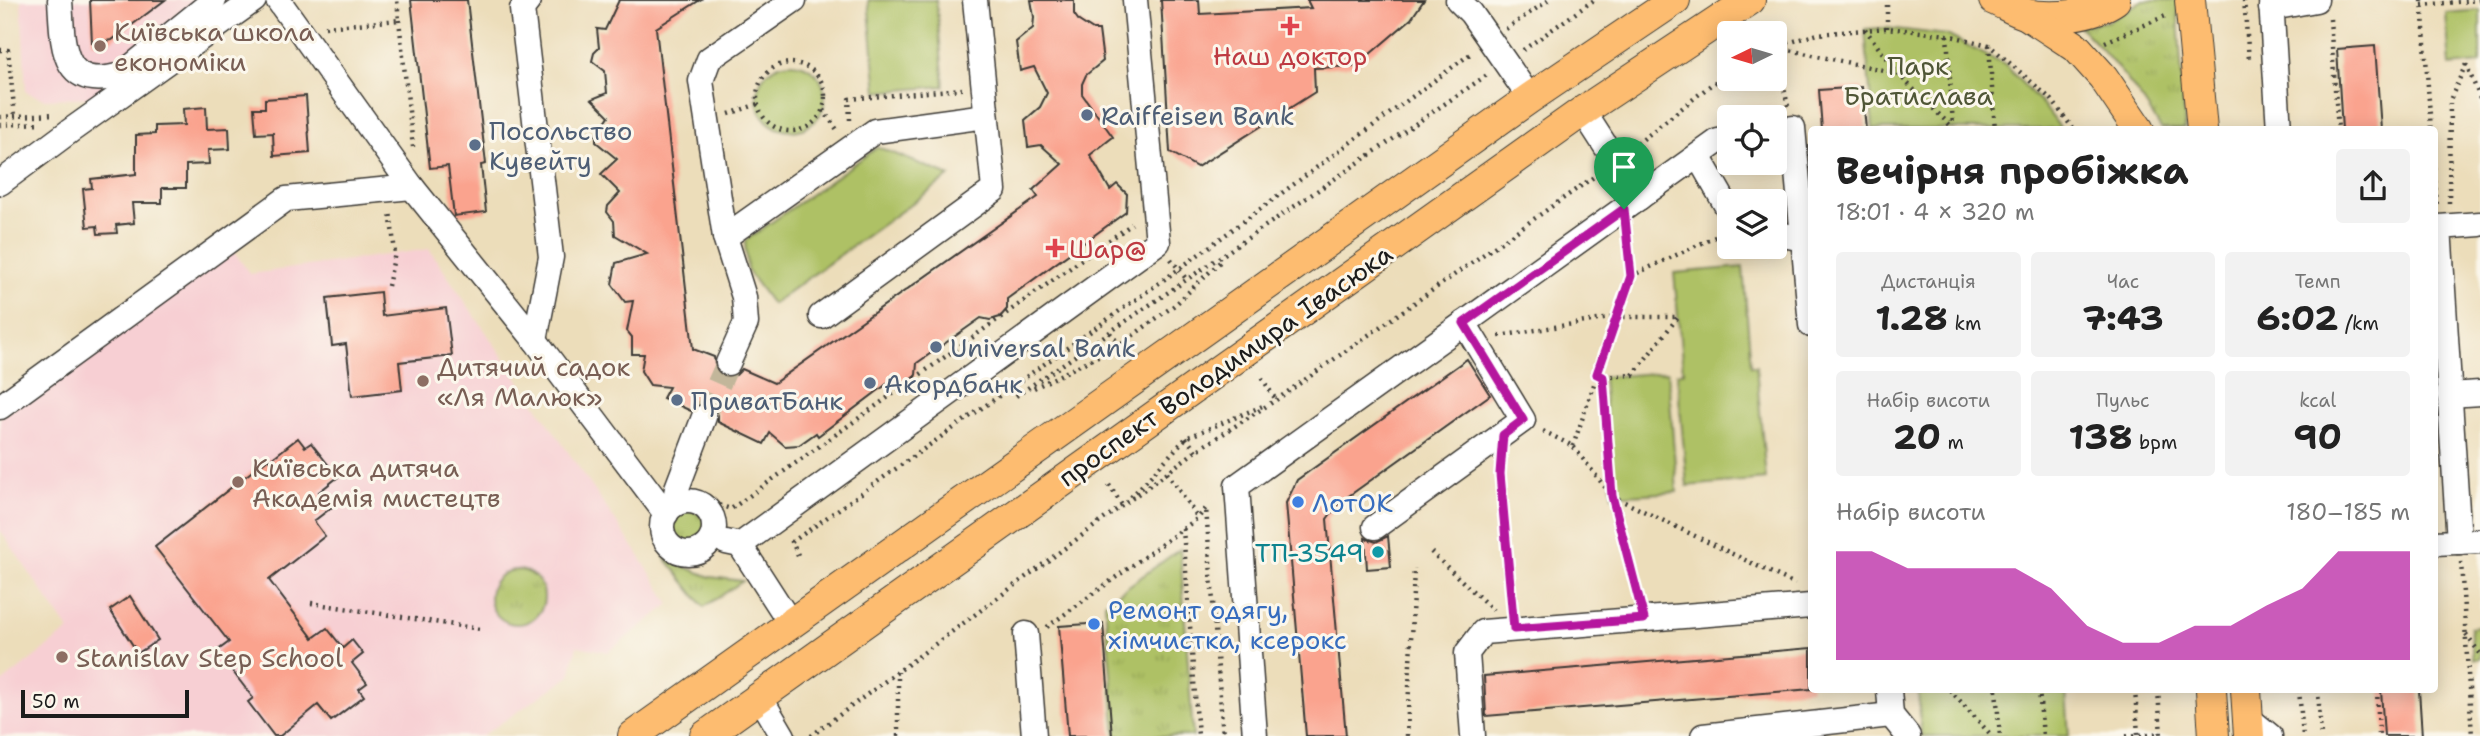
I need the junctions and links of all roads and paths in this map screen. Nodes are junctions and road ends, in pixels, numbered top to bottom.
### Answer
1 (60, 0) edge
2 (214, 0) edge
3 (254, 0) edge
4 (278, 0) edge
5 (397, 0) edge
6 (529, 0) edge
7 (794, 0) edge
8 (975, 0) edge
9 (1135, 0) edge
10 (1458, 0) edge
11 (1549, 0) edge
12 (1594, 0) edge
13 (1675, 0) edge
14 (1750, 0) edge
15 (1887, 0) edge
16 (1994, 0) edge
17 (2115, 0) edge
18 (2480, 0) edge
19 (2422, 2) edge
20 (2271, 4) edge
21 (2323, 6) edge
22 (2179, 8) edge
23 (2024, 13) junction
24 (399, 20) junction
25 (1887, 28) junction
26 (1865, 29) junction
27 (300, 30) junction
28 (1947, 34) junction
29 (1489, 40) junction
30 (1787, 43) edge
31 (2102, 43) dead end
32 (1989, 45) junction
33 (0, 50) edge
34 (1787, 50) edge
35 (1505, 62) junction
36 (1897, 73) junction
37 (1717, 81) edge
38 (984, 87) junction
39 (1530, 98) junction
40 (2480, 98) edge
41 (758, 104) junction
42 (823, 110) junction
43 (1583, 111) junction
44 (57, 114) dead end
45 (15, 116) junction
46 (986, 116) junction
47 (0, 117) edge
48 (707, 122) junction
49 (1950, 126) edge
50 (1953, 126) edge
51 (1995, 126) edge
52 (2071, 126) edge
53 (2136, 126) edge
54 (2201, 126) edge
55 (2279, 126) edge
56 (2338, 126) edge
57 (2431, 126) edge
58 (851, 129) dead end
59 (842, 136) dead end
60 (1717, 142) edge
61 (1787, 146) edge
62 (413, 150) dead end
63 (1698, 156) junction
64 (1615, 162) junction
65 (0, 183) edge
66 (412, 187) junction
67 (1717, 190) edge
68 (1631, 204) junction
69 (390, 210) dead end
70 (2438, 211) edge
71 (1131, 212) dead end
72 (2480, 224) edge
73 (1717, 236) edge
74 (1787, 236) edge
75 (724, 237) junction
76 (1803, 239) junction
77 (1232, 250) junction
78 (1631, 276) junction
79 (388, 286) dead end
80 (1808, 293) edge
81 (821, 316) dead end
82 (1616, 317) junction
83 (1111, 332) junction
84 (1469, 332) junction
85 (535, 340) junction
86 (1120, 345) junction
87 (728, 363) tunnel mouth
88 (1597, 374) junction
89 (1603, 377) junction
90 (1262, 378) dead end
91 (2480, 393) edge
92 (2449, 395) junction
93 (1276, 400) junction
94 (0, 407) edge
95 (704, 417) tunnel mouth
96 (1523, 420) junction
97 (1503, 435) junction
98 (1186, 438) junction
99 (1573, 446) junction
100 (1196, 452) junction
101 (1167, 473) junction
102 (1109, 485) dead end
103 (1612, 496) junction
104 (672, 502) junction
105 (1123, 505) junction
106 (1198, 518) junction
107 (1375, 527) dead end
108 (1183, 529) junction
109 (712, 537) junction
110 (2470, 541) edge
111 (2438, 543) edge
112 (740, 545) junction
113 (1431, 551) dead end
114 (799, 555) dead end
115 (1414, 568) dead end
116 (1805, 596) edge
117 (311, 603) dead end
118 (1644, 619) junction
119 (791, 624) junction
120 (480, 629) dead end
121 (1514, 629) junction
122 (1035, 631) joint
123 (2465, 634) junction
124 (2480, 653) edge
125 (812, 659) junction
126 (898, 672) junction
127 (1889, 693) edge
128 (1953, 693) edge
129 (1996, 693) edge
130 (2039, 693) edge
131 (2135, 693) edge
132 (2158, 693) edge
133 (2211, 693) edge
134 (2299, 693) edge
135 (2318, 693) edge
136 (2377, 693) edge
137 (760, 697) junction
138 (1891, 715) junction
139 (2138, 735) edge
140 (2161, 735) edge
141 (633, 736) edge
142 (705, 736) edge
143 (783, 736) edge
144 (811, 736) edge
145 (898, 736) edge
146 (1034, 736) edge
147 (1198, 736) edge
148 (1223, 736) edge
149 (1255, 736) edge
150 (1408, 736) edge
151 (1473, 736) edge
152 (1703, 736) edge
153 (1908, 736) edge
154 (1992, 736) edge
155 (2000, 736) edge
156 (2043, 736) edge
157 (2126, 736) edge
158 (2214, 736) edge
159 (2303, 736) edge
160 (2321, 736) edge
161 (2379, 736) edge
162 (2472, 736) edge

1 - 2 street
3 - 65 street
4 - 27 street
5 - 24 path
6 - 85 street
7 - 48 street
8 - 38 street
9 - 112 street
10 - 29 street
11 - 29 path
12 - 35 path
13 - 39 main road, проспект Володимира Івасюка
14 - 43 main road, проспект Володимира Івасюка
15 - 25 path
16 - 23 main road
17 - 23 main road
18 - 19 path
19 - 57 path
20 - 21 street
20 - 55 street
21 - 56 path
22 - 31 path
22 - 54 main road
23 - 53 main road
24 - 27 path
24 - 62 path
25 - 26 path
25 - 28 path
26 - 30 path
26 - 36 path
27 - 66 street
28 - 32 path
28 - 50 path
29 - 35 street
29 - 114 path
32 - 51 path
32 - 52 path
33 - 45 path
34 - 36 path
35 - 39 street
35 - 77 path
36 - 49 path
37 - 64 path
38 - 46 street
38 - 58 path
39 - 119 main road, проспект Володимира Івасюка
40 - 70 path
41 - 42 path
41 - 42 path
41 - 48 path
42 - 59 path
43 - 64 street
43 - 125 main road, проспект Володимира Івасюка
44 - 45 path
45 - 47 path
46 - 75 street
46 - 81 street
48 - 75 street
60 - 63 street
61 - 76 street
63 - 67 street
63 - 68 street
64 - 68 street
64 - 93 path
66 - 85 street
66 - 94 street
68 - 78 path
68 - 84 street
69 - 79 path
71 - 104 path
72 - 92 street
73 - 78 path
74 - 76 street
75 - 87 street
76 - 80 street
77 - 83 path
77 - 86 path
78 - 82 path
82 - 84 path
82 - 88 path
82 - 89 path
83 - 86 path
83 - 86 path
84 - 96 street
84 - 149 street
85 - 104 street
88 - 89 path
88 - 99 path
89 - 103 path
90 - 93 path
91 - 92 street
92 - 110 street
93 - 98 path
93 - 100 path
95 - 104 street
96 - 97 street
96 - 99 path
97 - 107 street
97 - 121 path
98 - 100 path
98 - 105 path
99 - 103 path
100 - 101 path
101 - 105 path
101 - 106 path
102 - 105 path
103 - 116 path
103 - 118 path
104 - 109 street
104 - 109 street
105 - 126 path
106 - 108 path
106 - 148 path
108 - 122 path
108 - 147 path
109 - 112 street
110 - 111 street
110 - 123 path
112 - 119 street
113 - 121 path
115 - 150 path
116 - 118 street
117 - 120 path
118 - 121 street
119 - 125 main road
119 - 141 main road, проспект Володимира Івасюка
121 - 151 street
122 - 146 street
123 - 124 path
123 - 162 path
125 - 137 main road, проспект Володимира Івасюка
126 - 144 path
126 - 145 path
127 - 138 street
128 - 154 path
129 - 155 path
130 - 156 path
131 - 139 path
132 - 140 path
133 - 158 main road
134 - 159 path
135 - 160 path
136 - 161 path
137 - 142 main road, проспект Володимира Івасюка
137 - 143 street
138 - 152 street
138 - 153 street
139 - 140 path
139 - 157 path

